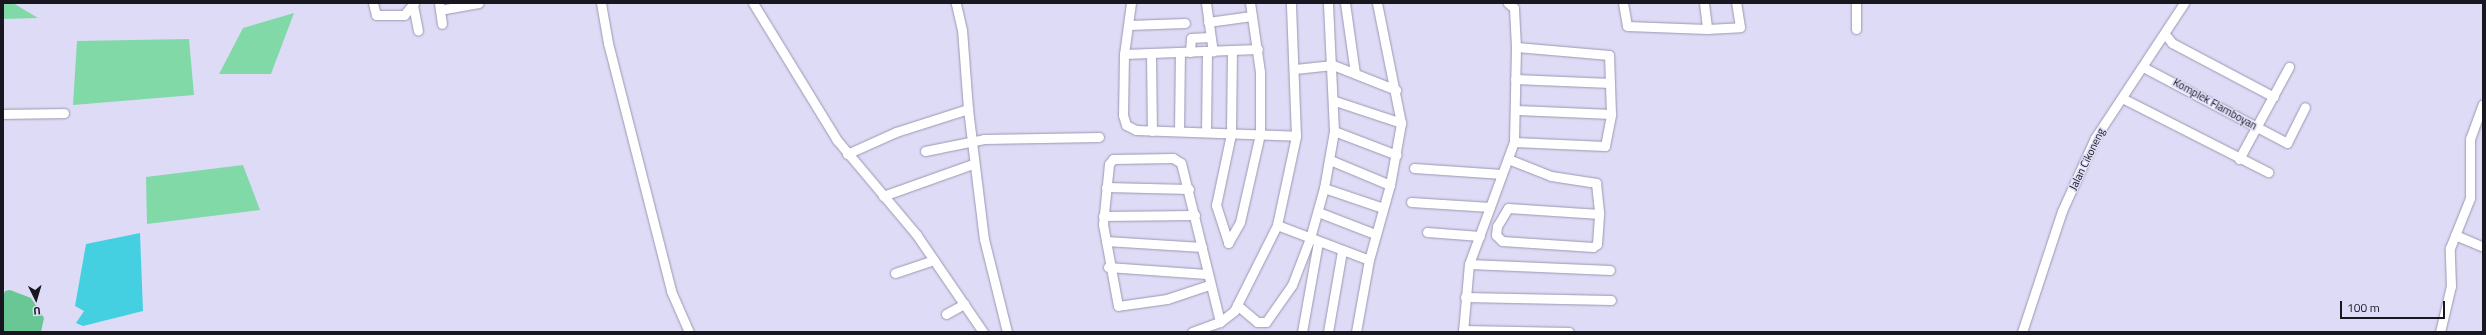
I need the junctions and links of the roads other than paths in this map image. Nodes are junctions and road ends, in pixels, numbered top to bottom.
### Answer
1 (373, 3) edge
2 (474, 3) edge
3 (601, 3) edge
4 (753, 3) edge
5 (956, 3) edge
6 (1131, 3) edge
7 (1206, 3) edge
8 (1250, 3) edge
9 (1291, 3) edge
10 (1328, 3) edge
11 (1345, 3) edge
12 (1377, 3) edge
13 (1623, 3) edge
14 (1704, 3) edge
15 (1736, 3) edge
16 (1856, 3) edge
17 (2184, 3) edge
18 (411, 5) edge
19 (1512, 5) edge
20 (442, 6) edge
21 (1252, 16) junction
22 (1208, 22) junction
23 (1185, 23) dead end
24 (442, 24) dead end
25 (1129, 25) junction
26 (1707, 29) junction
27 (1856, 29) dead end
28 (418, 31) dead end
29 (2165, 34) junction
30 (1210, 37) junction
31 (1516, 46) junction
32 (1258, 49) junction
33 (1232, 50) junction
34 (1190, 52) junction
35 (1210, 52) junction
36 (1151, 53) junction
37 (1180, 53) junction
38 (1124, 54) junction
39 (1333, 65) junction
40 (2143, 67) junction
41 (2289, 67) dead end
42 (1295, 69) junction
43 (1354, 73) junction
44 (1515, 79) junction
45 (1610, 83) junction
46 (1396, 90) junction
47 (2274, 97) junction
48 (2122, 98) junction
49 (1335, 101) junction
50 (2483, 104) edge
51 (2305, 107) dead end
52 (968, 109) junction
53 (1517, 110) junction
54 (64, 113) dead end
55 (3, 114) edge
56 (1611, 114) junction
57 (1401, 123) junction
58 (2257, 127) junction
59 (1152, 131) junction
60 (1179, 131) junction
61 (1334, 131) junction
62 (1206, 132) junction
63 (1231, 134) junction
64 (1260, 134) junction
65 (1296, 136) junction
66 (1099, 137) dead end
67 (971, 140) junction
68 (1514, 142) junction
69 (925, 150) dead end
70 (847, 154) junction
71 (1397, 155) junction
72 (1508, 159) junction
73 (2239, 159) junction
74 (1330, 160) junction
75 (973, 164) junction
76 (1414, 168) dead end
77 (2268, 172) dead end
78 (1502, 174) junction
79 (1390, 185) junction
80 (1106, 187) junction
81 (1324, 188) junction
82 (1189, 189) junction
83 (883, 196) junction
84 (1411, 202) dead end
85 (1490, 207) junction
86 (1383, 208) junction
87 (1318, 212) junction
88 (1600, 214) junction
89 (1195, 215) junction
90 (1103, 216) junction
91 (1277, 225) junction
92 (1427, 232) dead end
93 (1375, 234) junction
94 (2455, 235) junction
95 (1480, 236) junction
96 (1314, 240) junction
97 (1106, 241) junction
98 (1202, 247) junction
99 (2483, 247) edge
100 (1342, 251) junction
101 (934, 260) junction
102 (1368, 260) junction
103 (1469, 264) junction
104 (1108, 267) junction
105 (1610, 270) dead end
106 (895, 273) dead end
107 (1206, 274) junction
108 (1209, 286) junction
109 (1465, 297) junction
110 (1611, 300) dead end
111 (964, 304) junction
112 (1238, 305) junction
113 (946, 314) dead end
114 (1220, 322) junction
115 (1463, 331) edge
116 (689, 332) edge
117 (984, 332) edge
118 (1007, 332) edge
119 (1192, 332) edge
120 (1302, 332) edge
121 (1328, 332) edge
122 (1356, 332) edge
123 (1569, 332) edge
124 (2022, 332) edge
125 (2440, 332) edge

1 - 18 street
2 - 20 street
3 - 116 street
4 - 70 street
5 - 52 street
6 - 25 street
7 - 22 street
8 - 21 street
9 - 42 street
10 - 39 street
11 - 43 street
12 - 46 street
13 - 26 street
14 - 26 street
15 - 26 street
16 - 27 street
17 - 29 street, Jalan Cikoneng
18 - 28 street
19 - 31 street
20 - 24 street
21 - 22 street
21 - 32 street
22 - 30 street
23 - 25 street
25 - 38 street
29 - 40 street, Jalan Cikoneng
29 - 47 street
30 - 34 street
30 - 35 street
31 - 44 street
31 - 45 street
32 - 33 street
32 - 64 street
33 - 35 street
33 - 63 street
34 - 35 street
34 - 37 street
35 - 62 street
36 - 37 street
36 - 38 street
36 - 59 street
37 - 60 street
38 - 59 street
39 - 42 street
39 - 43 street
39 - 49 street
40 - 48 street, Jalan Cikoneng
40 - 58 street, Komplek Flamboyan
41 - 47 street
42 - 65 street
43 - 46 street
44 - 45 street
44 - 53 street
45 - 56 street
46 - 57 street
47 - 58 street
48 - 73 street
48 - 124 street, Jalan Cikoneng
49 - 57 street
49 - 61 street
50 - 94 street
51 - 58 street, Komplek Flamboyan
52 - 67 street
52 - 70 street
53 - 56 street
53 - 68 street
54 - 55 street
56 - 68 street
57 - 71 street
58 - 73 street
59 - 60 street
60 - 62 street
61 - 71 street
61 - 74 street
62 - 63 street
63 - 64 street
63 - 64 street
64 - 65 street
65 - 91 street
66 - 67 street
67 - 69 street
67 - 75 street
68 - 72 street
70 - 83 street
71 - 79 street
72 - 78 street
72 - 88 street
73 - 77 street
74 - 79 street
74 - 81 street
75 - 83 street
75 - 118 street
76 - 78 street
78 - 85 street
79 - 86 street
80 - 82 street
80 - 82 street
80 - 90 street
81 - 86 street
81 - 87 street
82 - 89 street
83 - 101 street
84 - 85 street
85 - 95 street
86 - 93 street
87 - 93 street
87 - 96 street
88 - 88 street
89 - 90 street
89 - 98 street
90 - 97 street
91 - 96 street
91 - 112 street
92 - 95 street
93 - 102 street
94 - 99 street
94 - 125 street
95 - 103 street
96 - 100 street
96 - 112 street
96 - 120 street
97 - 98 street
97 - 104 street
98 - 107 street
100 - 102 street
100 - 121 street
101 - 106 street
101 - 111 street
102 - 122 street
103 - 105 street
103 - 109 street
104 - 107 street
104 - 108 street
107 - 108 street
108 - 114 street
109 - 110 street
109 - 115 street
111 - 113 street
111 - 117 street
112 - 114 street
114 - 119 street
115 - 123 street

